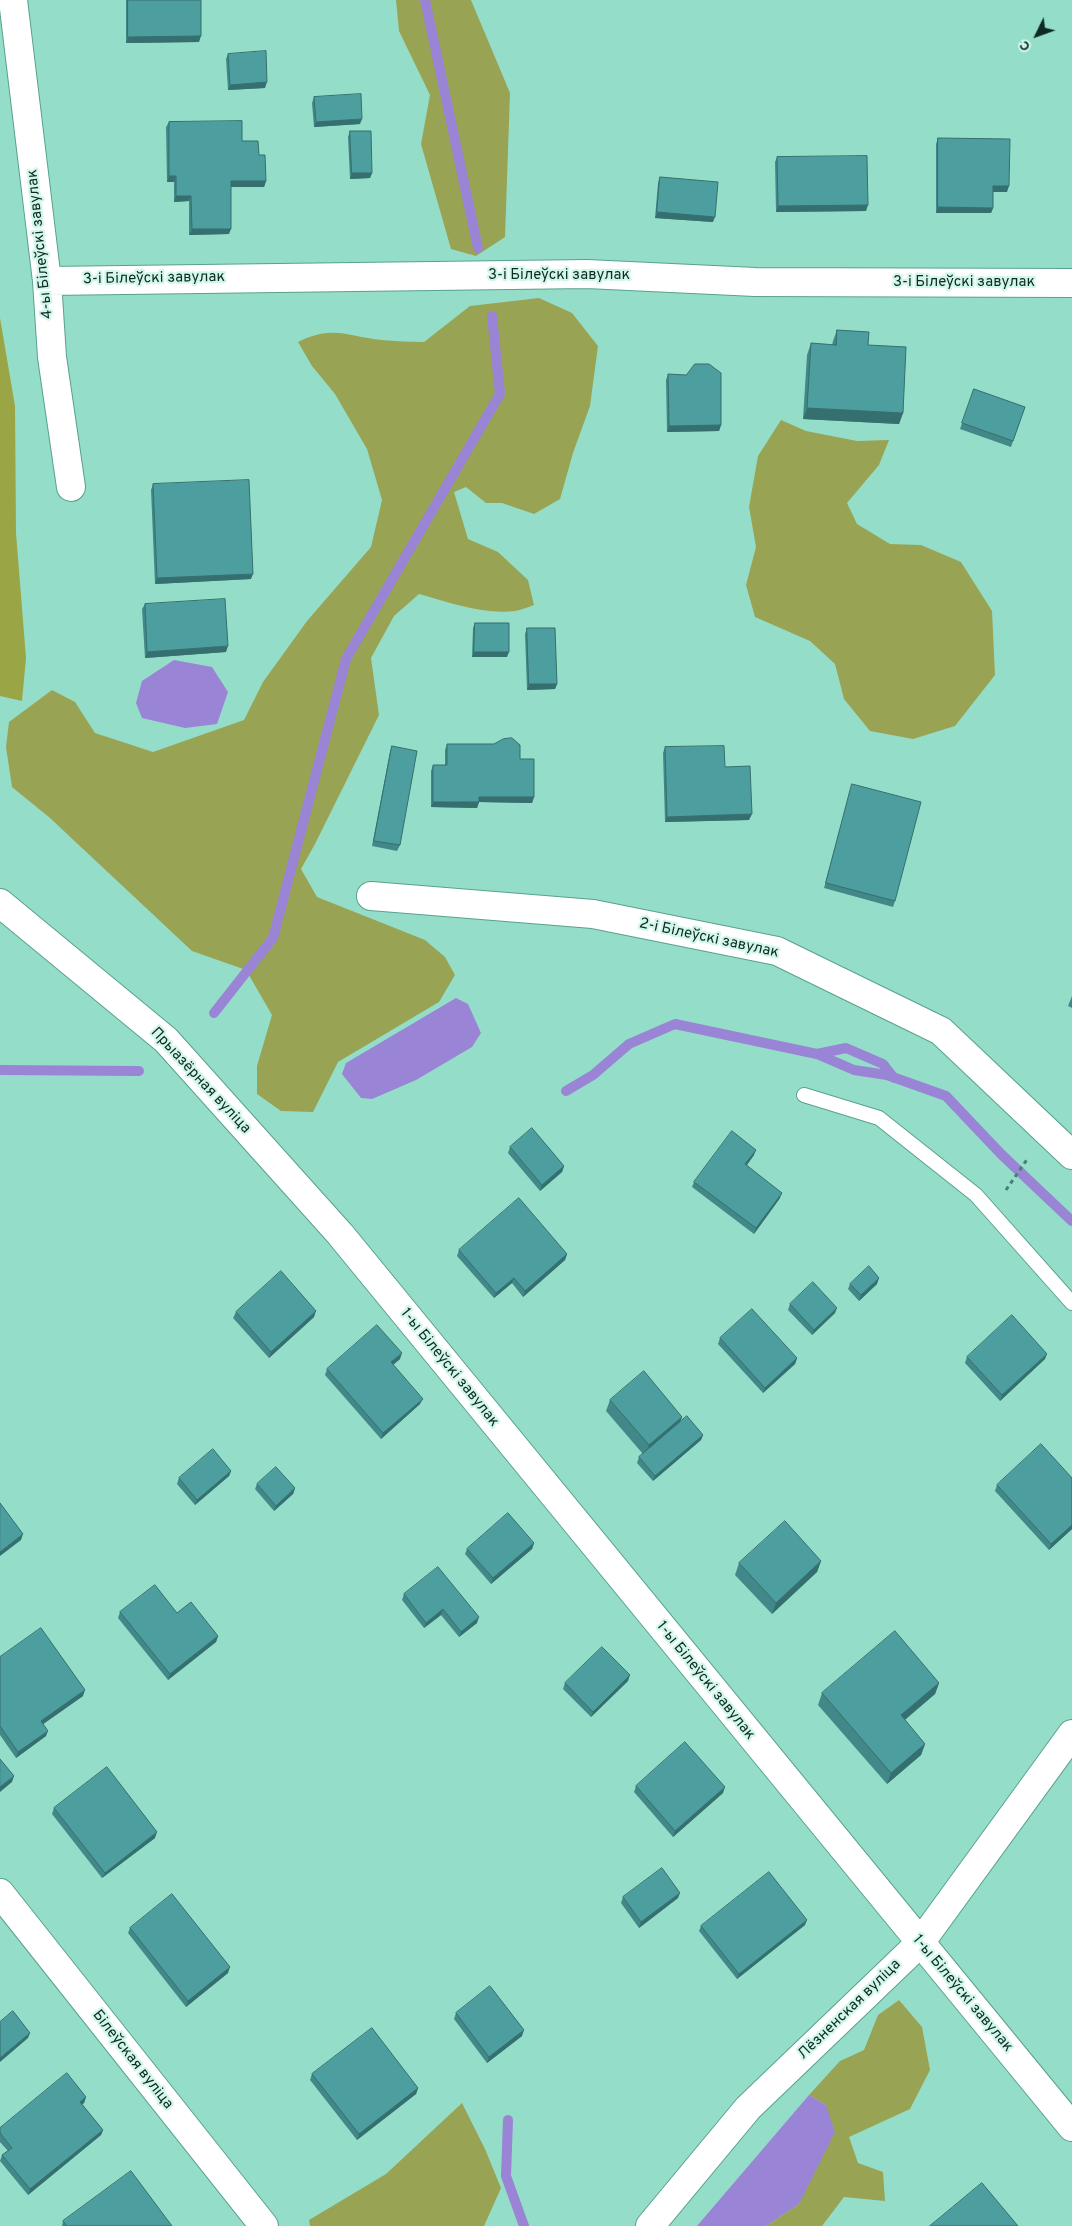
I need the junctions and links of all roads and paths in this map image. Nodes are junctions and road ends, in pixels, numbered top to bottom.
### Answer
1 (13, 0) edge
2 (47, 281) junction
3 (1072, 283) edge
4 (71, 487) dead end
5 (371, 896) dead end
6 (0, 904) edge
7 (804, 1095) dead end
8 (1072, 1155) edge
9 (1027, 1160) dead end
10 (1011, 1183) dead end
11 (340, 1234) joint
12 (1072, 1303) edge
13 (1072, 1734) edge
14 (0, 1894) edge
15 (920, 1943) junction
16 (1072, 2127) edge
17 (264, 2226) edge
18 (650, 2226) edge

1 - 2 street, 4-ы Білеўскі завулак
2 - 3 street, 3-і Білеўскі завулак
2 - 4 street, 4-ы Білеўскі завулак
5 - 8 street, 2-і Білеўскі завулак
6 - 11 street, Прыазёрная вуліца
7 - 12 lane
9 - 10 path
11 - 15 street, 1-ы Білеўскі завулак
13 - 15 street, Лёзненская вуліца
14 - 17 street, Білеўская вуліца
15 - 16 street, 1-ы Білеўскі завулак
15 - 18 street, Лёзненская вуліца

